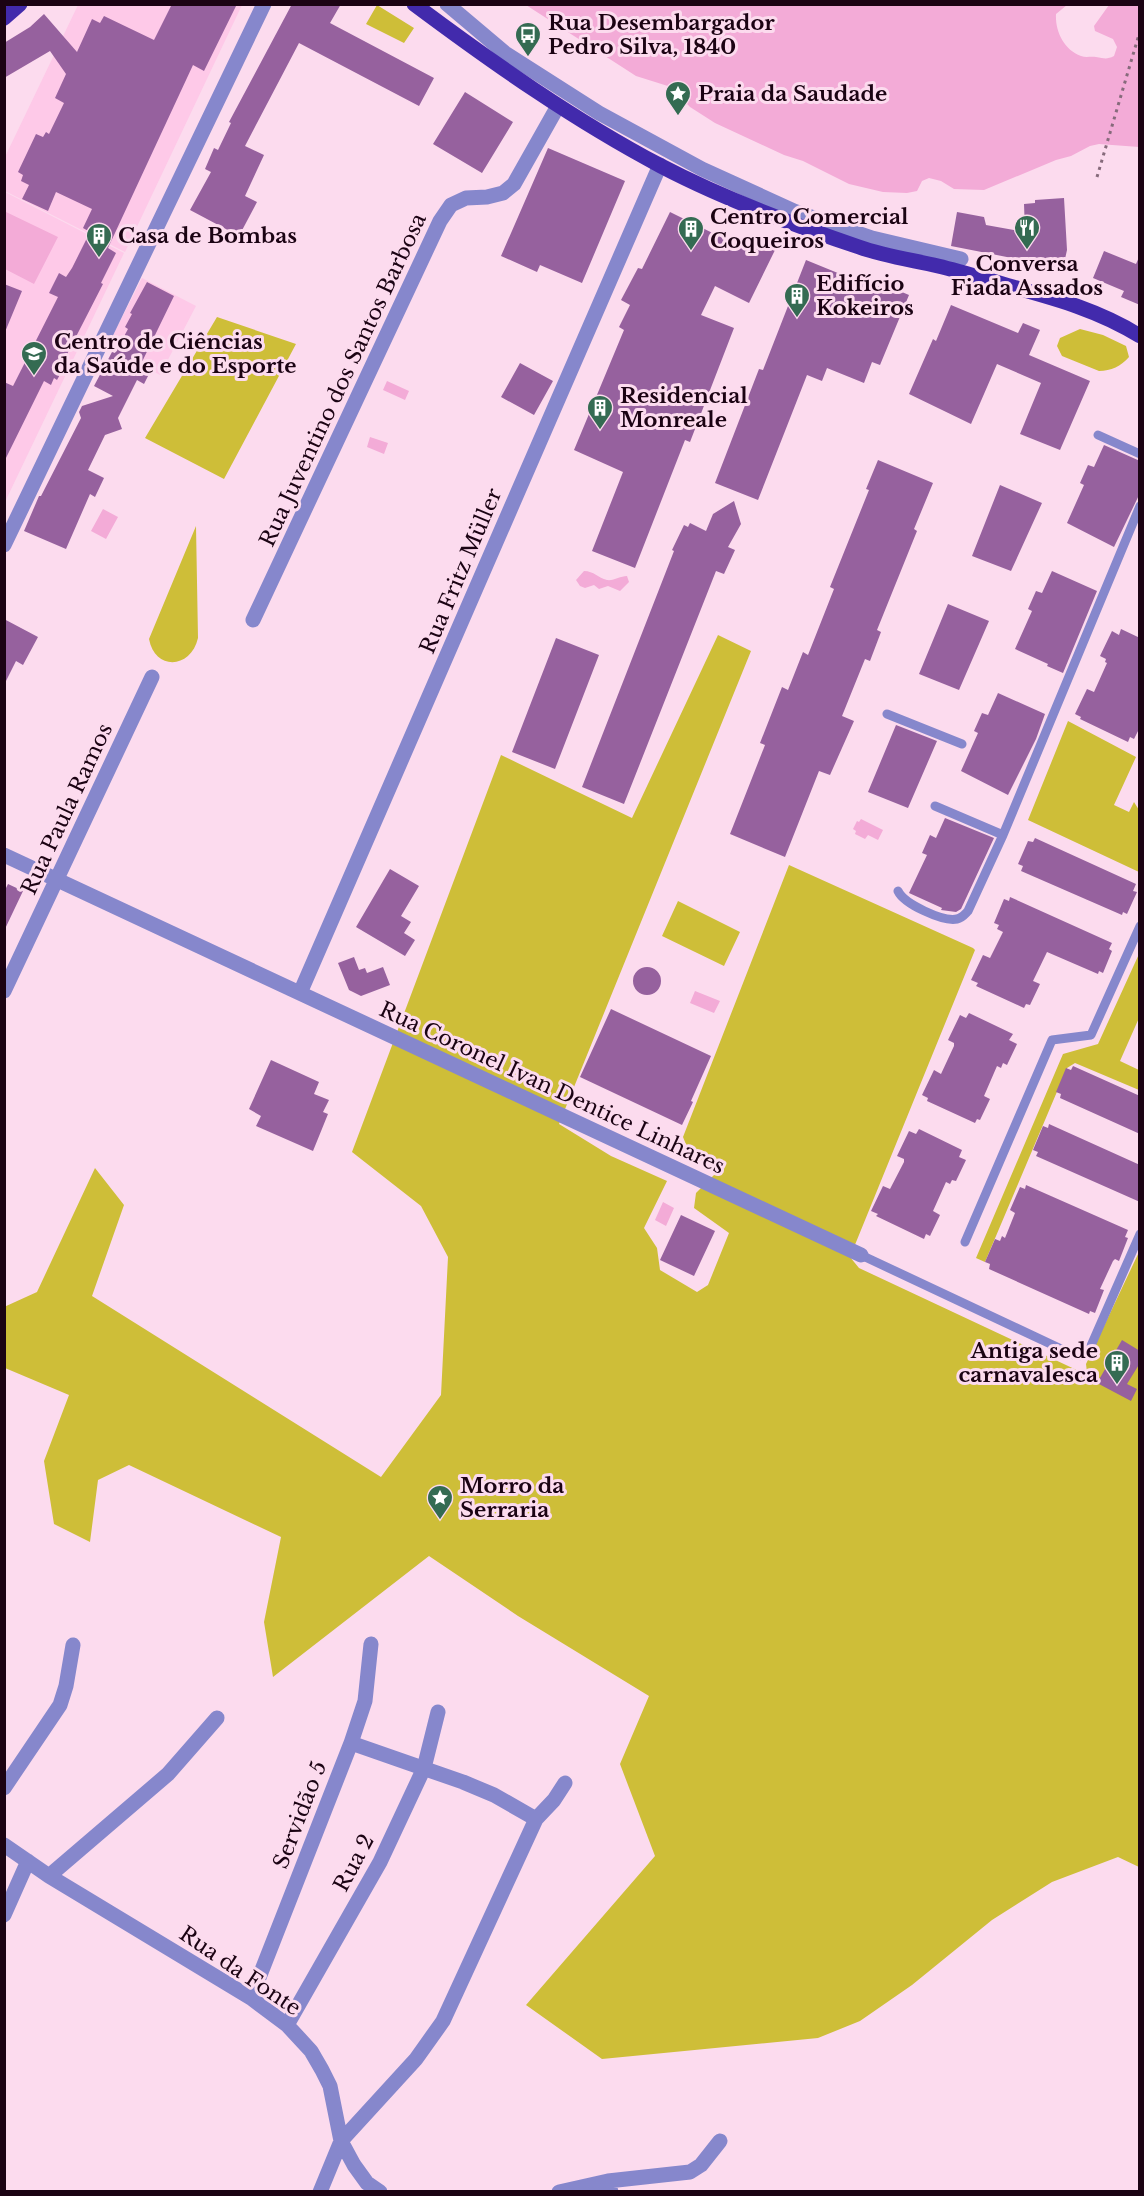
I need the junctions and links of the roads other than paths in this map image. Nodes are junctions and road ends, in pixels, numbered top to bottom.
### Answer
1 (21, 4) edge
2 (264, 4) edge
3 (414, 4) edge
4 (447, 4) edge
5 (4, 18) edge
6 (558, 106) junction
7 (660, 165) junction
8 (961, 259) dead end
9 (1140, 336) edge
10 (1098, 435) dead end
11 (1140, 454) edge
12 (1140, 506) edge
13 (4, 545) edge
14 (253, 620) dead end
15 (152, 677) dead end
16 (887, 714) dead end
17 (962, 744) dead end
18 (935, 806) dead end
19 (1003, 835) junction
20 (4, 855) edge
21 (57, 880) junction
22 (898, 891) dead end
23 (1140, 926) edge
24 (4, 991) edge
25 (300, 993) junction
26 (1140, 1234) edge
27 (965, 1242) dead end
28 (861, 1255) joint
29 (73, 1644) dead end
30 (371, 1644) dead end
31 (438, 1712) dead end
32 (217, 1718) dead end
33 (351, 1743) junction
34 (424, 1768) junction
35 (565, 1783) dead end
36 (4, 1788) edge
37 (536, 1820) junction
38 (4, 1845) edge
39 (28, 1861) junction
40 (49, 1876) junction
41 (4, 1915) edge
42 (250, 1998) junction
43 (287, 2025) junction
44 (341, 2141) junction
45 (720, 2141) dead end
46 (610, 2186) edge
47 (320, 2192) edge
48 (380, 2192) edge
49 (559, 2192) edge

1 - 5 main road
2 - 13 street
3 - 6 main road
4 - 8 street
6 - 7 main road
6 - 14 street, Rua Juventino dos Santos Barbosa
7 - 9 main road
7 - 25 street, Rua Fritz Müller
10 - 11 lane
12 - 19 lane
15 - 21 street, Rua Paula Ramos
16 - 17 lane
18 - 19 lane
19 - 22 lane
20 - 21 street, Rua Coronel Ivan Dentice Linhares
21 - 24 street, Rua Paula Ramos
21 - 25 street, Rua Coronel Ivan Dentice Linhares
23 - 27 lane
25 - 28 street, Rua Coronel Ivan Dentice Linhares
26 - 28 lane, Rua Coronel Ivan Dentice Linhares
29 - 36 street
30 - 33 street, Servidão 5
31 - 34 street, Rua 2
32 - 40 street
33 - 34 street
33 - 42 street, Servidão 5
34 - 37 street
34 - 43 street, Rua 2
35 - 37 street
37 - 44 street
38 - 39 street, Rua da Fonte
39 - 40 street, Rua da Fonte
39 - 41 street
40 - 42 street, Rua da Fonte
42 - 43 street, Rua da Fonte
43 - 44 street, Rua da Fonte
44 - 47 street
44 - 48 street, Rua da Fonte
45 - 46 street
46 - 49 street

